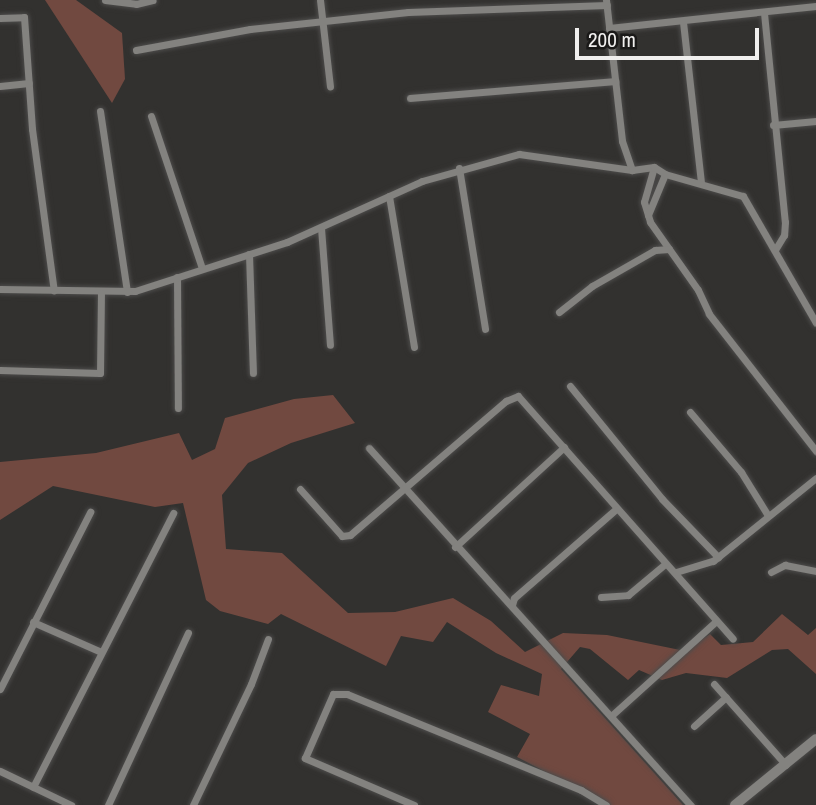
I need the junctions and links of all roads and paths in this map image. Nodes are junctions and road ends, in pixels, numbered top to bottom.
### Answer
1 (105, 0) edge
2 (153, 0) edge
3 (320, 0) edge
4 (606, 3) edge
5 (816, 6) edge
6 (764, 13) junction
7 (0, 18) edge
8 (322, 22) junction
9 (683, 22) junction
10 (609, 28) junction
11 (136, 50) dead end
12 (615, 81) junction
13 (29, 83) junction
14 (0, 86) edge
15 (330, 86) dead end
16 (410, 98) dead end
17 (100, 111) dead end
18 (151, 116) dead end
19 (816, 121) edge
20 (773, 125) junction
21 (654, 167) junction
22 (459, 169) junction
23 (632, 170) junction
24 (665, 174) junction
25 (701, 182) junction
26 (389, 196) junction
27 (648, 215) junction
28 (321, 228) junction
29 (660, 237) junction
30 (669, 249) junction
31 (656, 250) junction
32 (775, 250) junction
33 (249, 254) junction
34 (202, 268) junction
35 (177, 277) junction
36 (0, 289) edge
37 (54, 291) junction
38 (127, 292) junction
39 (101, 293) junction
40 (559, 312) dead end
41 (816, 323) edge
42 (485, 329) dead end
43 (330, 345) dead end
44 (414, 347) dead end
45 (0, 370) edge
46 (253, 373) dead end
47 (570, 386) dead end
48 (178, 408) dead end
49 (690, 412) dead end
50 (564, 447) junction
51 (369, 448) dead end
52 (816, 451) edge
53 (816, 478) edge
54 (299, 489) dead end
55 (407, 492) junction
56 (616, 509) junction
57 (89, 512) dead end
58 (173, 513) dead end
59 (767, 514) junction
60 (455, 547) junction
61 (718, 557) junction
62 (665, 564) junction
63 (816, 571) edge
64 (676, 572) junction
65 (771, 572) dead end
66 (601, 597) dead end
67 (513, 601) junction
68 (716, 621) junction
69 (33, 622) junction
70 (188, 633) dead end
71 (268, 639) dead end
72 (733, 639) dead end
73 (99, 651) junction
74 (714, 684) dead end
75 (0, 689) edge
76 (726, 697) junction
77 (611, 716) junction
78 (694, 726) dead end
79 (816, 739) edge
80 (786, 765) junction
81 (0, 771) edge
82 (33, 787) junction
83 (71, 805) edge
84 (108, 805) edge
85 (193, 805) edge
86 (414, 805) edge
87 (606, 805) edge
88 (691, 805) edge
89 (735, 805) edge

1 - 2 street
3 - 8 street
4 - 8 street
4 - 10 street
5 - 6 street
6 - 9 street
6 - 20 street
7 - 13 street
8 - 11 street
8 - 15 street
9 - 10 street
9 - 25 street
10 - 12 street
12 - 16 street
12 - 23 street
13 - 14 street
13 - 37 street
17 - 38 street
18 - 34 street
19 - 20 street
20 - 32 street
21 - 23 street
21 - 24 street
21 - 27 street
22 - 23 street
22 - 26 street
22 - 42 street
24 - 25 street
24 - 27 street
25 - 32 street
26 - 28 street
26 - 44 street
27 - 29 street
28 - 33 street
28 - 43 street
29 - 30 street
29 - 31 street
30 - 31 street
30 - 52 street
31 - 40 street
32 - 41 street
33 - 34 street
33 - 46 street
34 - 35 street
35 - 38 street
35 - 48 street
36 - 37 street
37 - 39 street
38 - 39 street
39 - 45 street
47 - 61 street
49 - 59 street
50 - 55 street
50 - 56 street
50 - 60 street
51 - 55 street
53 - 59 street
54 - 55 street
55 - 60 street
56 - 62 street
56 - 67 street
57 - 69 street
58 - 73 street
59 - 61 street
60 - 67 street
61 - 64 street
62 - 64 street
62 - 66 street
63 - 65 street
64 - 68 street
67 - 77 street
68 - 72 street
68 - 77 street
69 - 73 street
69 - 75 street
70 - 84 street
71 - 85 street
73 - 82 street
74 - 76 street
76 - 78 street
76 - 80 street
77 - 88 street
79 - 80 main road
80 - 89 main road
81 - 82 street
82 - 83 street
86 - 87 street

